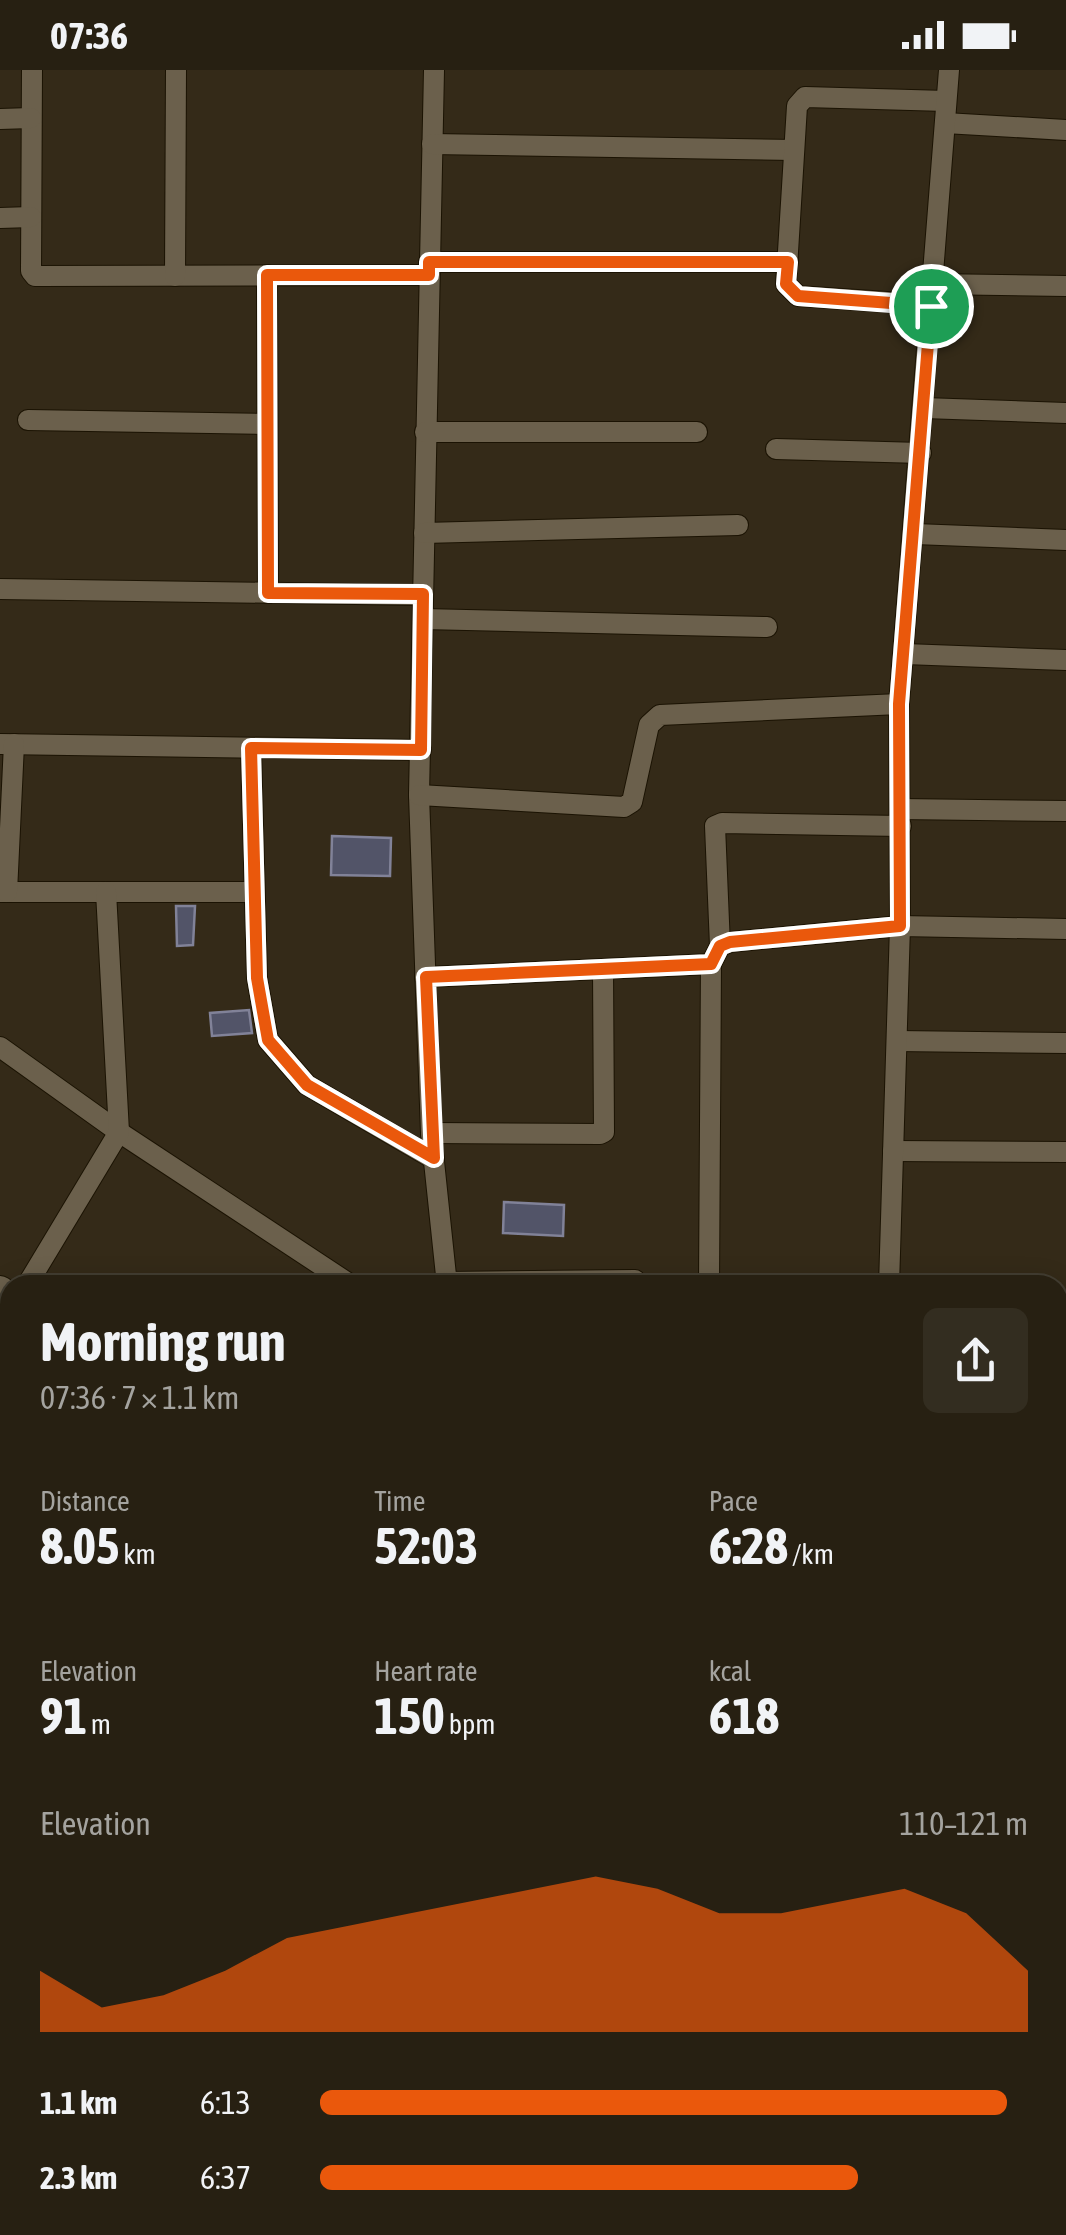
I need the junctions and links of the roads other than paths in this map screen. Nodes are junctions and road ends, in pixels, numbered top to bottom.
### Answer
1 (32, 70) edge
2 (176, 70) edge
3 (434, 70) edge
4 (950, 70) edge
5 (946, 101) junction
6 (32, 118) junction
7 (0, 119) edge
8 (945, 123) junction
9 (1066, 130) edge
10 (432, 144) junction
11 (794, 150) junction
12 (31, 217) junction
13 (0, 218) edge
14 (788, 262) junction
15 (429, 269) junction
16 (267, 275) junction
17 (175, 276) junction
18 (932, 284) junction
19 (1066, 286) edge
20 (931, 306) junction
21 (924, 408) junction
22 (1066, 413) edge
23 (28, 420) dead end
24 (268, 424) junction
25 (425, 432) junction
26 (697, 432) dead end
27 (776, 450) dead end
28 (921, 453) junction
29 (738, 524) dead end
30 (424, 532) junction
31 (915, 534) junction
32 (1066, 540) edge
33 (0, 589) edge
34 (268, 593) junction
35 (423, 594) junction
36 (423, 619) junction
37 (767, 627) dead end
38 (905, 654) junction
39 (1066, 660) edge
40 (899, 704) junction
41 (7, 744) edge
42 (251, 748) junction
43 (421, 750) junction
44 (419, 794) junction
45 (1066, 811) edge
46 (900, 818) junction
47 (3, 892) edge
48 (106, 892) junction
49 (253, 892) junction
50 (900, 926) junction
51 (1066, 929) edge
52 (715, 955) junction
53 (603, 969) junction
54 (426, 977) junction
55 (896, 1041) junction
56 (1066, 1043) edge
57 (0, 1047) edge
58 (119, 1132) junction
59 (432, 1134) junction
60 (893, 1151) junction
61 (1066, 1152) edge
62 (434, 1158) junction
63 (33, 1275) edge
64 (336, 1275) edge
65 (446, 1275) edge
66 (710, 1275) edge
67 (889, 1275) edge

1 - 6 street
2 - 17 street
3 - 10 street
4 - 5 street
5 - 8 street
5 - 11 street
6 - 7 street
6 - 12 street
8 - 9 street
8 - 18 street
10 - 11 street
10 - 15 street
11 - 14 street
12 - 13 street
12 - 17 street
14 - 15 street
14 - 20 street
15 - 16 street
15 - 25 street
16 - 17 street
16 - 24 street
18 - 19 street
18 - 20 street
20 - 21 street
21 - 22 street
21 - 28 street
23 - 24 street
24 - 34 street
25 - 26 street
25 - 30 street
27 - 28 street
28 - 31 street
29 - 30 street
30 - 35 street
31 - 32 street
31 - 38 street
33 - 34 street
34 - 35 street
35 - 36 street
36 - 37 street
36 - 43 street
38 - 39 street
38 - 40 street
40 - 44 street
40 - 46 street
41 - 42 street
41 - 47 street
42 - 43 street
42 - 49 street
43 - 44 street
44 - 54 street
45 - 46 street
46 - 50 street
46 - 52 street
47 - 48 street
48 - 49 street
48 - 58 street
49 - 62 street
50 - 51 street
50 - 52 street
50 - 55 street
52 - 53 street
52 - 66 street
53 - 54 street
53 - 59 street
54 - 59 street
55 - 56 street
55 - 60 street
57 - 58 street
58 - 63 street
58 - 64 street
59 - 62 street
60 - 61 street
60 - 67 street
62 - 65 street

